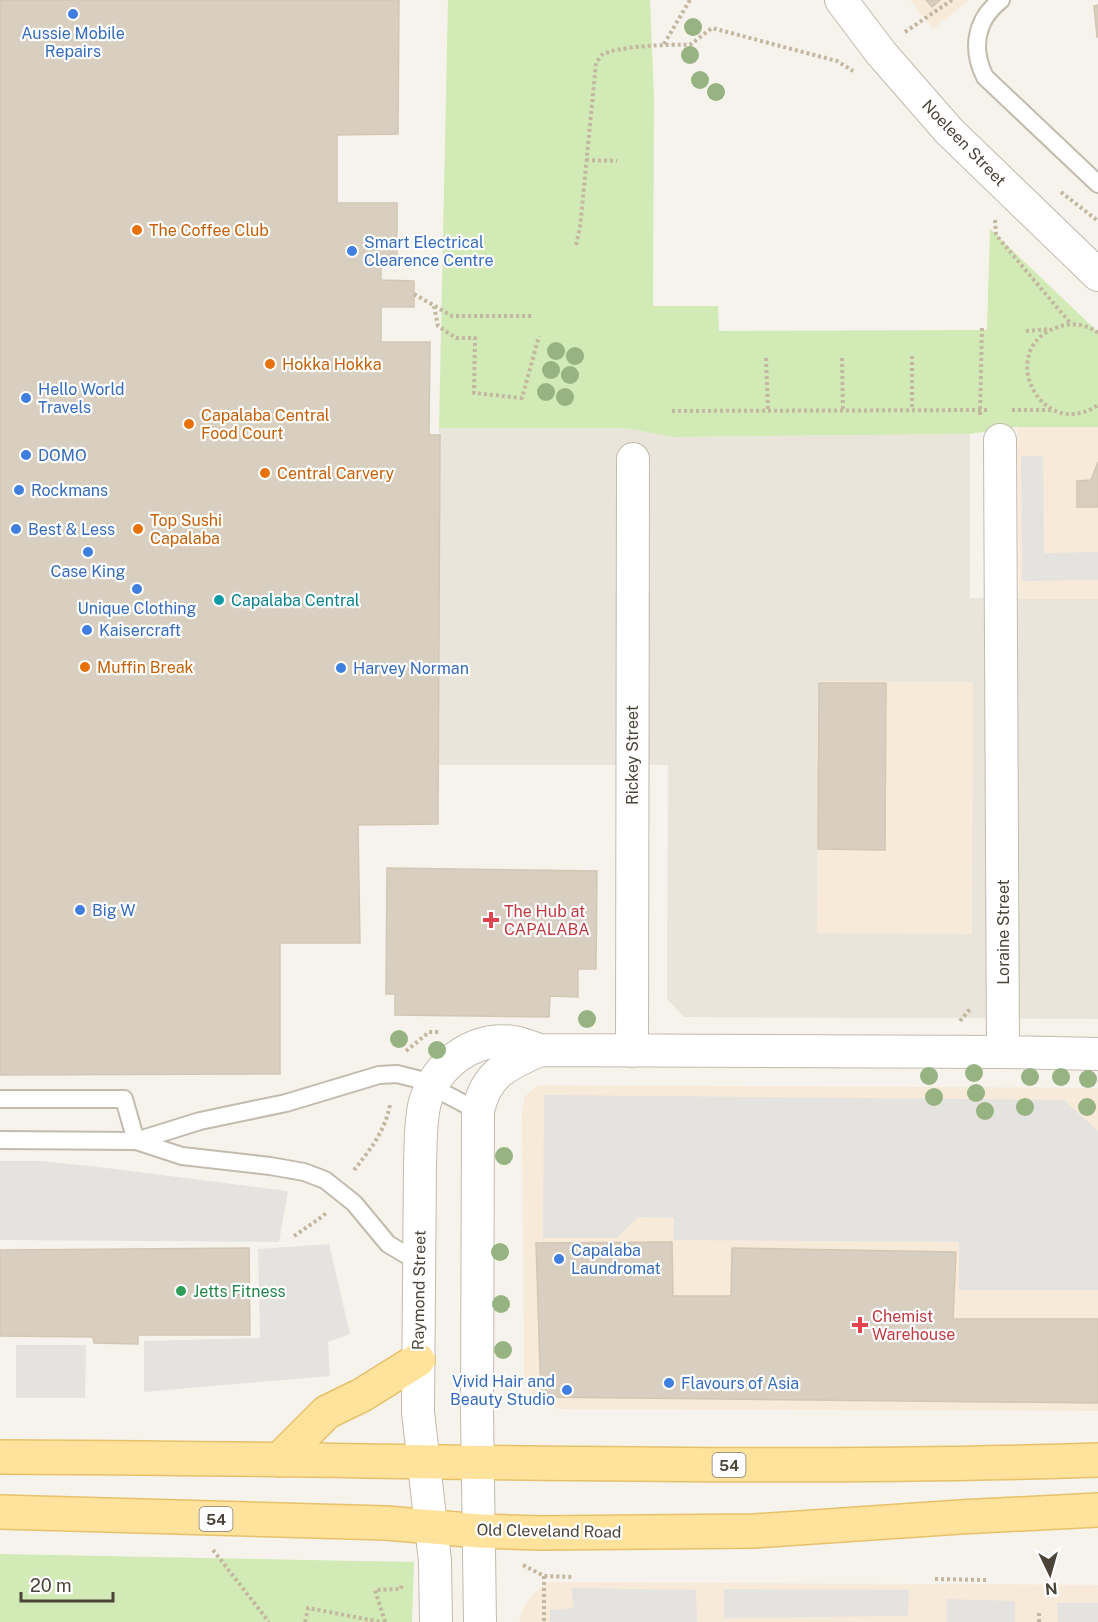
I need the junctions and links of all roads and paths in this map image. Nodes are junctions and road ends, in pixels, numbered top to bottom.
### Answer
1 (690, 0) edge
2 (841, 0) edge
3 (952, 0) edge
4 (1001, 0) edge
5 (905, 32) dead end
6 (664, 44) junction
7 (859, 78) dead end
8 (586, 160) junction
9 (617, 161) dead end
10 (1098, 184) edge
11 (988, 213) dead end
12 (576, 245) dead end
13 (1098, 275) edge
14 (414, 294) dead end
15 (434, 306) junction
16 (532, 316) dead end
17 (1071, 324) junction
18 (982, 326) dead end
19 (1051, 329) junction
20 (1026, 332) dead end
21 (1098, 333) edge
22 (539, 336) dead end
23 (912, 356) dead end
24 (766, 358) dead end
25 (842, 358) dead end
26 (1098, 405) edge
27 (912, 410) junction
28 (1053, 410) junction
29 (1091, 410) junction
30 (1098, 410) edge
31 (672, 411) dead end
32 (768, 411) junction
33 (843, 411) junction
34 (981, 411) junction
35 (1000, 440) dead end
36 (633, 459) dead end
37 (540, 1050) junction
38 (632, 1051) junction
39 (1003, 1052) junction
40 (1098, 1054) edge
41 (432, 1085) junction
42 (0, 1099) edge
43 (391, 1100) dead end
44 (478, 1111) junction
45 (0, 1140) edge
46 (136, 1141) junction
47 (354, 1170) dead end
48 (329, 1209) dead end
49 (294, 1236) dead end
50 (420, 1263) junction
51 (418, 1360) junction
52 (0, 1457) edge
53 (279, 1460) junction
54 (1098, 1460) edge
55 (424, 1462) junction
56 (479, 1463) junction
57 (979, 1464) junction
58 (1098, 1471) edge
59 (1098, 1510) edge
60 (0, 1512) edge
61 (431, 1527) junction
62 (480, 1531) junction
63 (212, 1550) dead end
64 (515, 1561) dead end
65 (544, 1576) junction
66 (574, 1577) dead end
67 (402, 1580) dead end
68 (935, 1580) dead end
69 (986, 1580) dead end
70 (1039, 1611) dead end
71 (269, 1622) edge
72 (305, 1622) edge
73 (383, 1622) edge
74 (436, 1622) edge
75 (480, 1622) edge
76 (544, 1622) edge
77 (1039, 1622) edge

1 - 6 path
2 - 13 street, Noeleen Street
3 - 5 path
4 - 10 lane
6 - 7 path
6 - 8 path
8 - 9 path
8 - 12 path
11 - 17 path
14 - 15 path
15 - 16 path
15 - 22 path
17 - 19 path
17 - 21 path
18 - 34 path
19 - 20 path
19 - 28 path
23 - 27 path
24 - 32 path
25 - 33 path
26 - 29 path
27 - 33 path
27 - 34 path
28 - 29 path
28 - 34 path
29 - 30 path
31 - 32 path
32 - 33 path
35 - 39 street, Loraine Street
36 - 38 street, Rickey Street
37 - 38 street, Raymond Street
37 - 41 street, Raymond Street
37 - 44 street, Raymond Street
38 - 39 street
39 - 40 street
41 - 44 lane
41 - 46 lane
41 - 50 street, Raymond Street
42 - 46 lane
43 - 47 path
44 - 56 street, Raymond Street
45 - 46 lane
46 - 50 lane
48 - 49 path
50 - 51 street, Raymond Street
51 - 53 main road
51 - 55 street, Raymond Street
52 - 53 main road, 54
53 - 55 main road, 54
54 - 57 main road, 54
55 - 56 main road, 54
55 - 61 street, Raymond Street
56 - 57 main road, 54
56 - 62 street, Raymond Street
57 - 58 street
59 - 62 main road, Old Cleveland Road / 54
60 - 61 main road, Old Cleveland Road / 54
61 - 62 main road, Old Cleveland Road / 54
61 - 74 street, Raymond Street
62 - 75 street, Raymond Street
63 - 71 path
64 - 65 path
65 - 66 path
65 - 76 path
67 - 73 path
68 - 69 path
70 - 77 path
72 - 73 path

